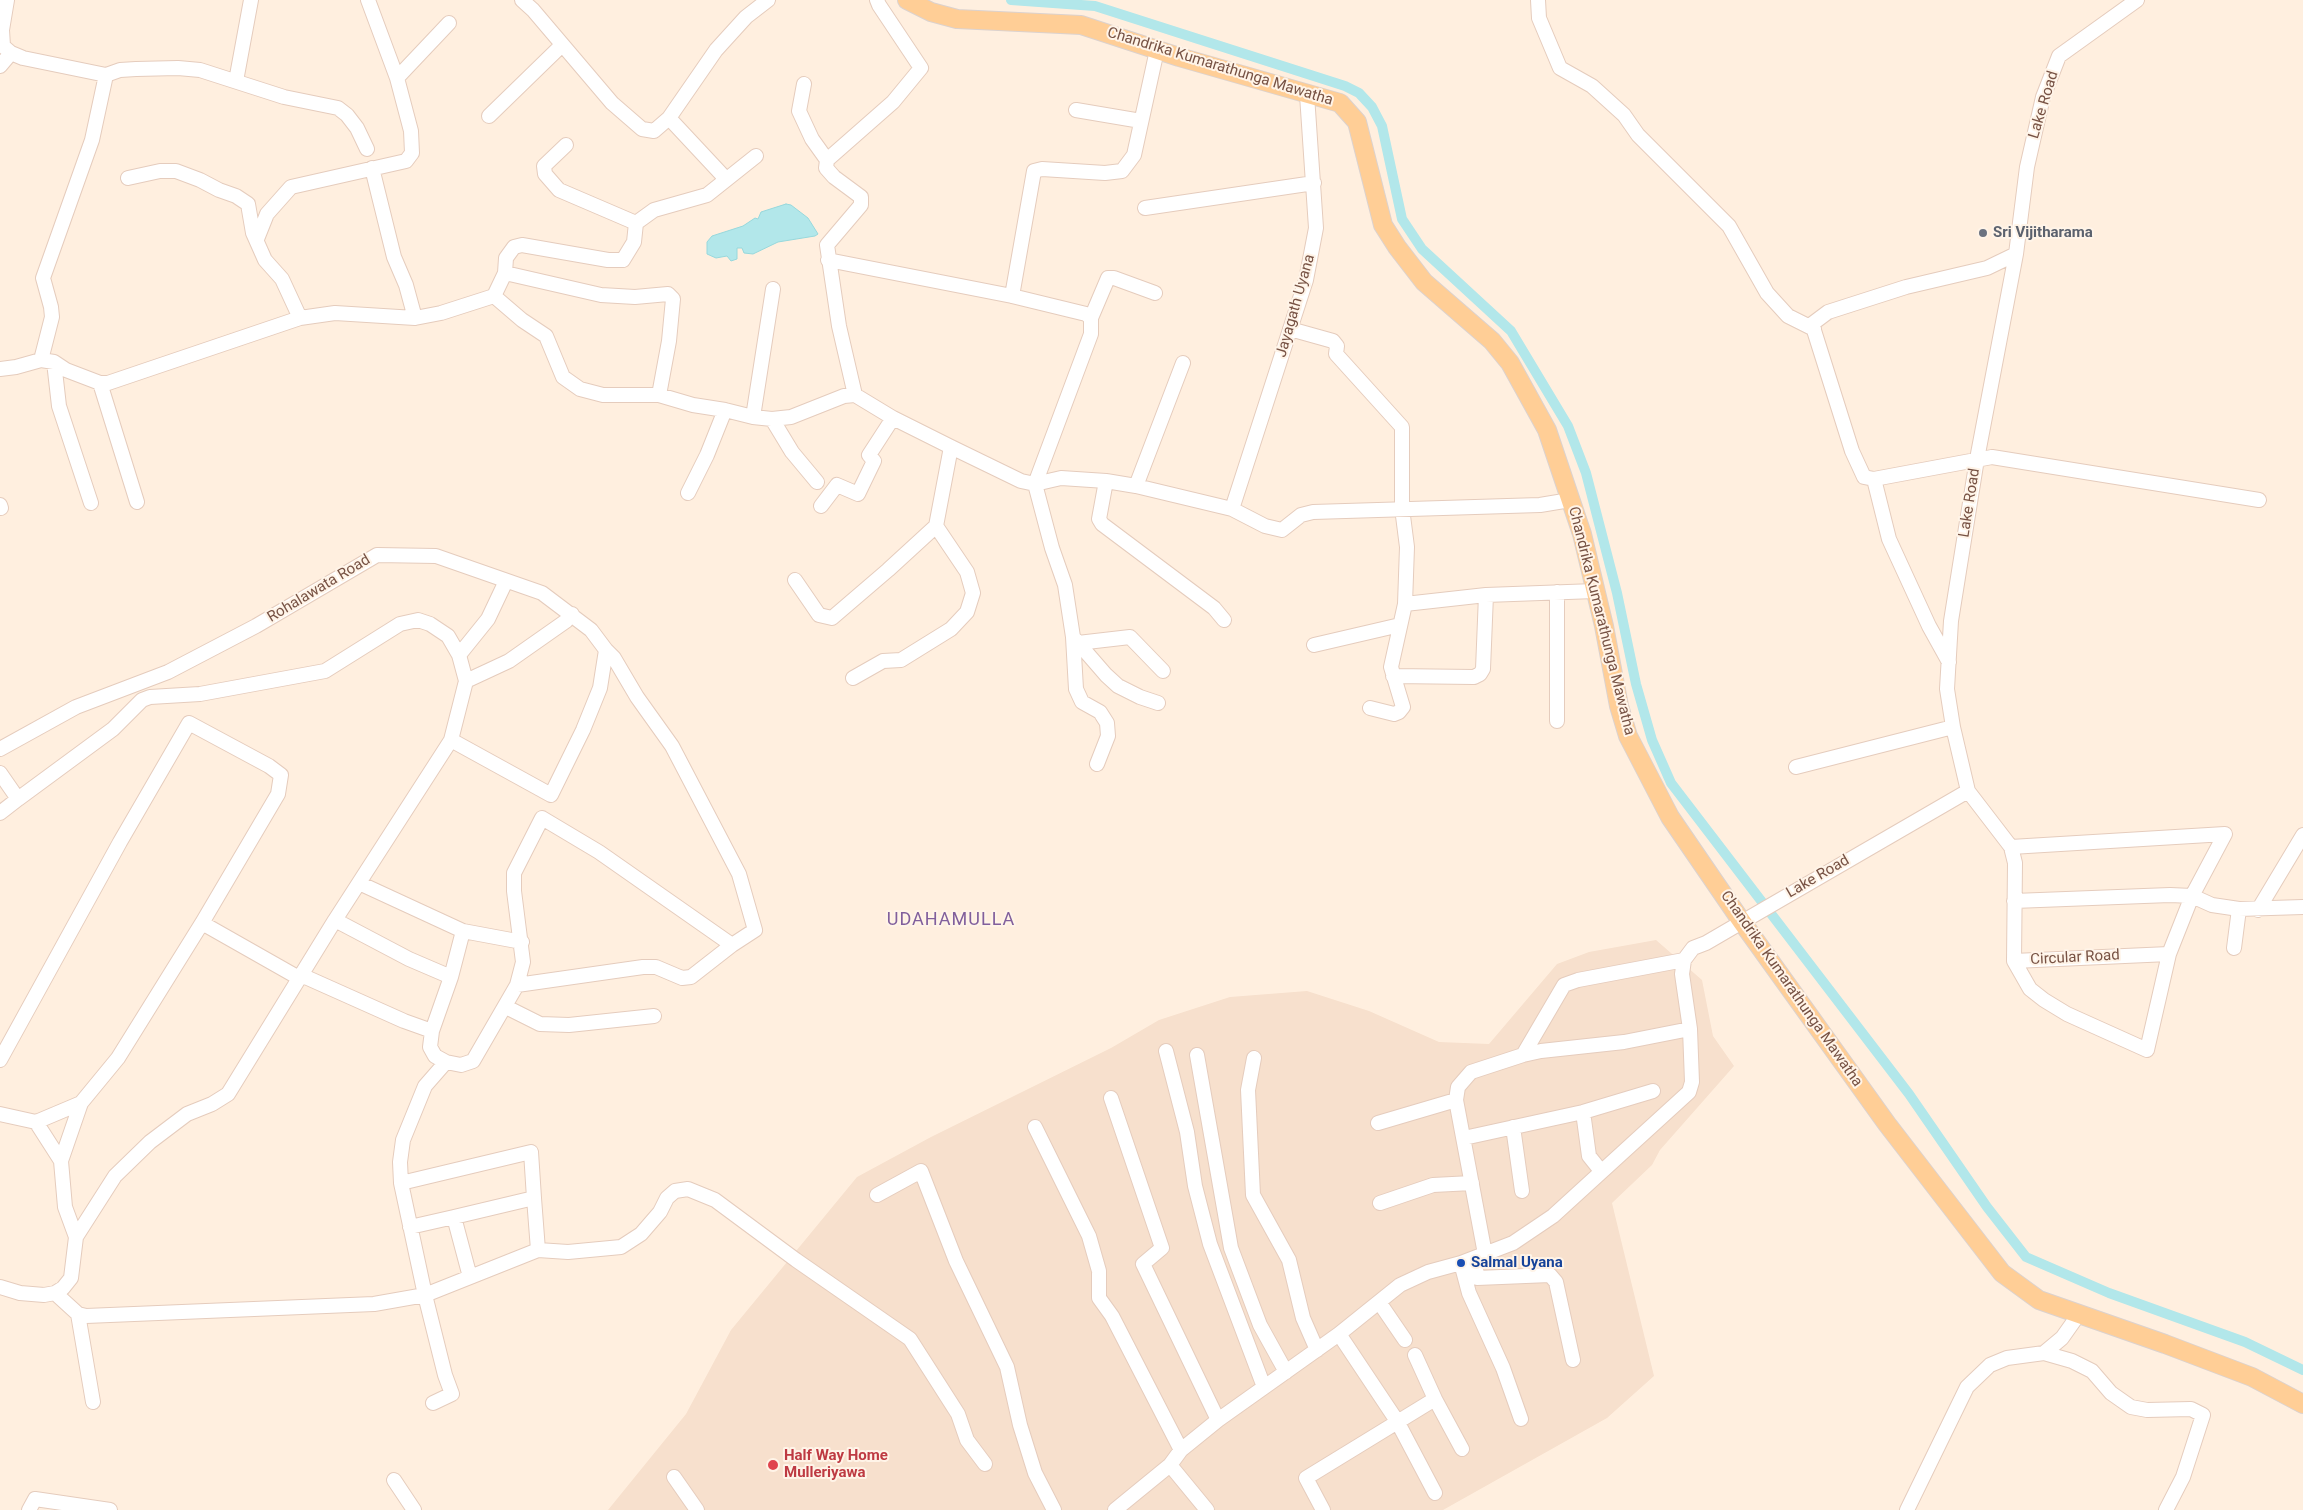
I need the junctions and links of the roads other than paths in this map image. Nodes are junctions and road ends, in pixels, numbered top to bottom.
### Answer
1 (7, 0) edge
2 (251, 0) edge
3 (368, 0) edge
4 (522, 0) edge
5 (768, 0) edge
6 (878, 0) edge
7 (907, 0) edge
8 (1538, 0) edge
9 (2138, 0) edge
10 (449, 23) dead end
11 (562, 45) junction
12 (1157, 50) junction
13 (11, 53) junction
14 (0, 66) edge
15 (106, 75) junction
16 (397, 78) junction
17 (236, 81) junction
18 (804, 84) dead end
19 (1307, 95) junction
20 (1076, 110) dead end
21 (489, 116) dead end
22 (669, 118) junction
23 (1141, 121) junction
24 (566, 145) dead end
25 (367, 149) dead end
26 (756, 156) dead end
27 (826, 160) junction
28 (372, 168) junction
29 (128, 178) dead end
30 (726, 179) junction
31 (1314, 183) junction
32 (1144, 208) dead end
33 (636, 223) junction
34 (257, 239) junction
35 (2016, 254) junction
36 (828, 260) junction
37 (505, 273) junction
38 (773, 289) dead end
39 (1155, 293) dead end
40 (494, 296) junction
41 (1012, 296) junction
42 (300, 318) junction
43 (415, 318) junction
44 (1091, 318) junction
45 (1290, 328) junction
46 (1814, 328) junction
47 (47, 361) junction
48 (1183, 363) dead end
49 (0, 369) edge
50 (100, 383) junction
51 (659, 395) junction
52 (855, 396) junction
53 (725, 410) junction
54 (753, 417) junction
55 (893, 418) junction
56 (772, 419) junction
57 (951, 447) junction
58 (1977, 459) junction
59 (1874, 479) junction
60 (1106, 481) junction
61 (817, 482) dead end
62 (1035, 484) junction
63 (1136, 486) junction
64 (688, 493) dead end
65 (1570, 500) junction
66 (2259, 500) dead end
67 (137, 502) dead end
68 (91, 503) dead end
69 (821, 506) dead end
70 (1402, 508) junction
71 (1232, 509) junction
72 (936, 526) junction
73 (795, 580) dead end
74 (506, 581) junction
75 (1595, 591) junction
76 (1557, 592) junction
77 (1486, 595) junction
78 (1406, 604) junction
79 (572, 614) junction
80 (1224, 620) dead end
81 (1400, 625) junction
82 (1076, 640) junction
83 (1314, 645) dead end
84 (606, 650) junction
85 (460, 655) junction
86 (1949, 663) junction
87 (1163, 672) dead end
88 (1393, 676) junction
89 (854, 678) dead end
90 (466, 681) junction
91 (1158, 703) dead end
92 (1370, 708) dead end
93 (1557, 721) dead end
94 (1952, 726) junction
95 (451, 740) junction
96 (0, 749) edge
97 (1097, 764) dead end
98 (1796, 768) dead end
99 (0, 773) edge
100 (1968, 791) junction
101 (550, 796) junction
102 (18, 799) junction
103 (0, 813) edge
104 (542, 818) junction
105 (2303, 835) edge
106 (2011, 847) junction
107 (359, 883) junction
108 (2192, 896) junction
109 (2014, 902) junction
110 (2303, 907) edge
111 (2239, 909) junction
112 (2258, 910) junction
113 (1747, 919) junction
114 (335, 920) junction
115 (202, 923) junction
116 (463, 931) junction
117 (522, 942) junction
118 (732, 945) junction
119 (2234, 948) dead end
120 (2168, 954) junction
121 (1684, 960) junction
122 (2014, 961) junction
123 (300, 977) junction
124 (451, 977) junction
125 (517, 986) junction
126 (506, 1007) junction
127 (654, 1016) dead end
128 (1690, 1029) junction
129 (432, 1031) junction
130 (1166, 1051) dead end
131 (1197, 1055) dead end
132 (1523, 1055) junction
133 (1254, 1058) dead end
134 (0, 1060) edge
135 (446, 1062) junction
136 (1654, 1091) dead end
137 (1111, 1098) dead end
138 (1456, 1100) junction
139 (81, 1103) junction
140 (1583, 1112) junction
141 (0, 1114) edge
142 (36, 1122) junction
143 (1378, 1123) dead end
144 (1035, 1127) dead end
145 (1513, 1127) junction
146 (1464, 1138) junction
147 (61, 1161) junction
148 (1601, 1171) junction
149 (401, 1183) junction
150 (1472, 1183) junction
151 (1522, 1191) dead end
152 (877, 1195) dead end
153 (534, 1198) junction
154 (1380, 1203) dead end
155 (454, 1217) junction
156 (410, 1227) junction
157 (76, 1237) junction
158 (538, 1250) junction
159 (1474, 1259) junction
160 (470, 1277) junction
161 (0, 1287) edge
162 (56, 1293) junction
163 (425, 1295) junction
164 (1379, 1302) junction
165 (78, 1314) junction
166 (2079, 1314) junction
167 (1339, 1334) junction
168 (1405, 1340) dead end
169 (1317, 1350) junction
170 (2044, 1353) junction
171 (1415, 1355) dead end
172 (1573, 1360) dead end
173 (1286, 1372) junction
174 (1264, 1387) junction
175 (1435, 1400) junction
176 (93, 1402) dead end
177 (433, 1403) dead end
178 (2303, 1404) edge
179 (1521, 1419) dead end
180 (1218, 1420) junction
181 (1397, 1421) junction
182 (1462, 1449) dead end
183 (1181, 1450) junction
184 (986, 1464) dead end
185 (1170, 1466) junction
186 (674, 1477) dead end
187 (394, 1480) dead end
188 (1435, 1493) dead end
189 (1120, 1509) edge
190 (29, 1510) edge
191 (110, 1510) edge
192 (414, 1510) edge
193 (697, 1510) edge
194 (1054, 1510) edge
195 (1207, 1510) edge
196 (1323, 1510) edge
197 (1907, 1510) edge
198 (2166, 1510) edge

1 - 13 street
2 - 17 street
3 - 16 street
4 - 11 street
5 - 22 street
6 - 27 street
7 - 12 main road, Chandrika Kumarathunga Mawatha
8 - 46 street
9 - 35 street, Lake Road
10 - 16 street
11 - 21 street
11 - 22 street
12 - 19 main road, Chandrika Kumarathunga Mawatha
12 - 23 street
13 - 14 street
13 - 15 street
15 - 17 street
15 - 47 street
16 - 28 street
17 - 25 street
18 - 27 street
19 - 31 street, Jayagath Uyana
19 - 65 main road, Chandrika Kumarathunga Mawatha
20 - 23 street
22 - 30 street
23 - 41 street
24 - 33 street
26 - 30 street
27 - 36 street
28 - 34 street
28 - 43 street
29 - 34 street
30 - 33 street
31 - 32 street
31 - 45 street, Jayagath Uyana
33 - 37 street
34 - 42 street
35 - 46 street
35 - 58 street, Lake Road
36 - 41 street
36 - 52 street
37 - 40 street
37 - 51 street
38 - 54 street
39 - 44 street
40 - 43 street
40 - 51 street
41 - 44 street
42 - 43 street
42 - 50 street
44 - 62 street
45 - 70 street
45 - 71 street, Jayagath Uyana
46 - 59 street
47 - 49 street
47 - 50 street
47 - 68 street
48 - 63 street
50 - 67 street
51 - 53 street
52 - 55 street
52 - 56 street
53 - 54 street
53 - 64 street
54 - 56 street
55 - 57 street
55 - 69 street
56 - 61 street
57 - 62 street
57 - 72 street
58 - 59 street
58 - 66 street
58 - 86 street, Lake Road
59 - 86 street
60 - 62 street
60 - 63 street
60 - 80 street
62 - 82 street
63 - 71 street
65 - 70 street
65 - 75 main road, Chandrika Kumarathunga Mawatha
70 - 71 street
70 - 78 street
72 - 73 street
72 - 89 street
74 - 79 street, Rohalawata Road
74 - 85 street
74 - 96 street, Rohalawata Road
75 - 76 street
75 - 113 main road, Chandrika Kumarathunga Mawatha
76 - 77 street
76 - 93 street
77 - 78 street
77 - 88 street
78 - 81 street
79 - 84 street, Rohalawata Road
79 - 90 street
81 - 83 street
81 - 88 street
82 - 87 street
82 - 91 street
82 - 97 street
84 - 101 street
84 - 118 street, Rohalawata Road
85 - 90 street
85 - 102 street
86 - 94 street, Lake Road
88 - 92 street
90 - 95 street
94 - 98 street
94 - 100 street, Lake Road
95 - 101 street
95 - 107 street
99 - 102 street
100 - 106 street, Circular Road
100 - 113 street, Lake Road
101 - 104 street
102 - 103 street
104 - 117 street
104 - 118 street
105 - 112 street
106 - 108 street
106 - 109 street, Circular Road
107 - 114 street
107 - 116 street
108 - 109 street
108 - 111 street
108 - 120 street
109 - 122 street, Circular Road
110 - 112 street
111 - 112 street
111 - 119 street
113 - 121 street, Lake Road
113 - 166 main road, Chandrika Kumarathunga Mawatha
114 - 123 street
114 - 124 street
115 - 123 street
115 - 134 street
115 - 139 street
116 - 117 street
116 - 124 street
117 - 125 street
118 - 125 street
120 - 122 street, Circular Road
120 - 122 street
121 - 128 street
121 - 132 street
123 - 129 street
123 - 157 street
124 - 129 street
125 - 126 street
126 - 127 street
126 - 135 street
128 - 132 street
128 - 148 street
129 - 135 street
130 - 174 street
131 - 173 street
132 - 138 street
133 - 169 street
135 - 149 street
136 - 140 street
137 - 180 street
138 - 143 street
138 - 146 street
139 - 142 street
139 - 147 street
140 - 145 street
140 - 148 street
141 - 142 street
142 - 147 street
144 - 183 street
145 - 146 street
145 - 151 street
146 - 150 street
147 - 157 street
148 - 159 street
149 - 153 street
149 - 156 street
150 - 154 street
150 - 159 street
152 - 194 street
153 - 155 street
153 - 158 street
155 - 156 street
155 - 160 street
156 - 163 street
157 - 162 street
158 - 160 street
158 - 184 street
159 - 164 street
159 - 172 street
159 - 179 street
160 - 163 street
161 - 162 street
162 - 165 street
163 - 165 street
163 - 177 street
164 - 167 street
164 - 168 street
165 - 176 street
166 - 170 street
166 - 178 main road, Chandrika Kumarathunga Mawatha
167 - 169 street
167 - 181 street
169 - 173 street
170 - 197 street
170 - 198 street
171 - 175 street
173 - 174 street
174 - 180 street
175 - 181 street
175 - 182 street
180 - 183 street
181 - 188 street
181 - 196 street
183 - 185 street
185 - 189 street
185 - 195 street
186 - 193 street
187 - 192 street
190 - 191 street

